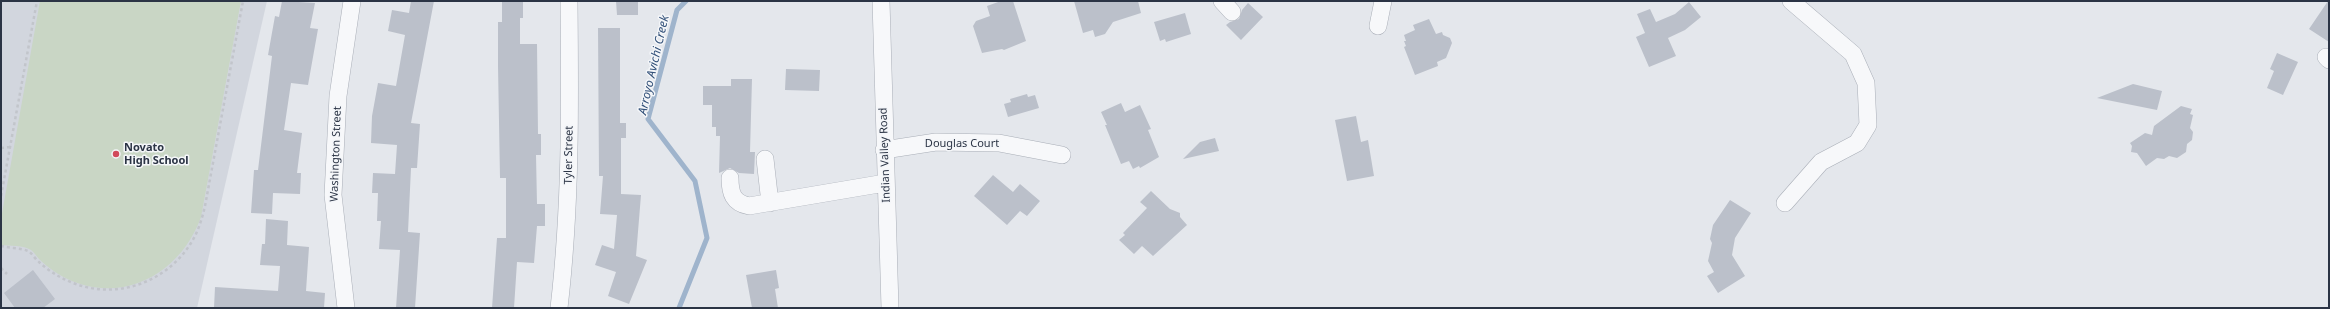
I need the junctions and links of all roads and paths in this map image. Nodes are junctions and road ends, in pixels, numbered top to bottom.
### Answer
1 (37, 1) edge
2 (243, 1) edge
3 (352, 1) edge
4 (569, 1) edge
5 (881, 1) edge
6 (1384, 1) edge
7 (1791, 1) edge
8 (1378, 26) dead end
9 (10, 147) junction
10 (1, 148) edge
11 (884, 150) junction
12 (1062, 155) dead end
13 (765, 159) dead end
14 (730, 178) dead end
15 (885, 183) junction
16 (1, 196) edge
17 (770, 202) junction
18 (1785, 203) dead end
19 (1, 246) edge
20 (1, 268) edge
21 (7, 274) dead end
22 (346, 308) edge
23 (559, 308) edge
24 (890, 308) edge

1 - 9 path
2 - 19 path
3 - 22 street, Washington Street
4 - 23 street, Tyler Street
5 - 11 street, Indian Valley Road
6 - 8 street
7 - 18 street
9 - 10 path
9 - 16 path
11 - 12 street, Douglas Court
11 - 15 street, Indian Valley Road
13 - 17 street
14 - 17 street
15 - 17 street
15 - 24 street, Indian Valley Road
20 - 21 path

